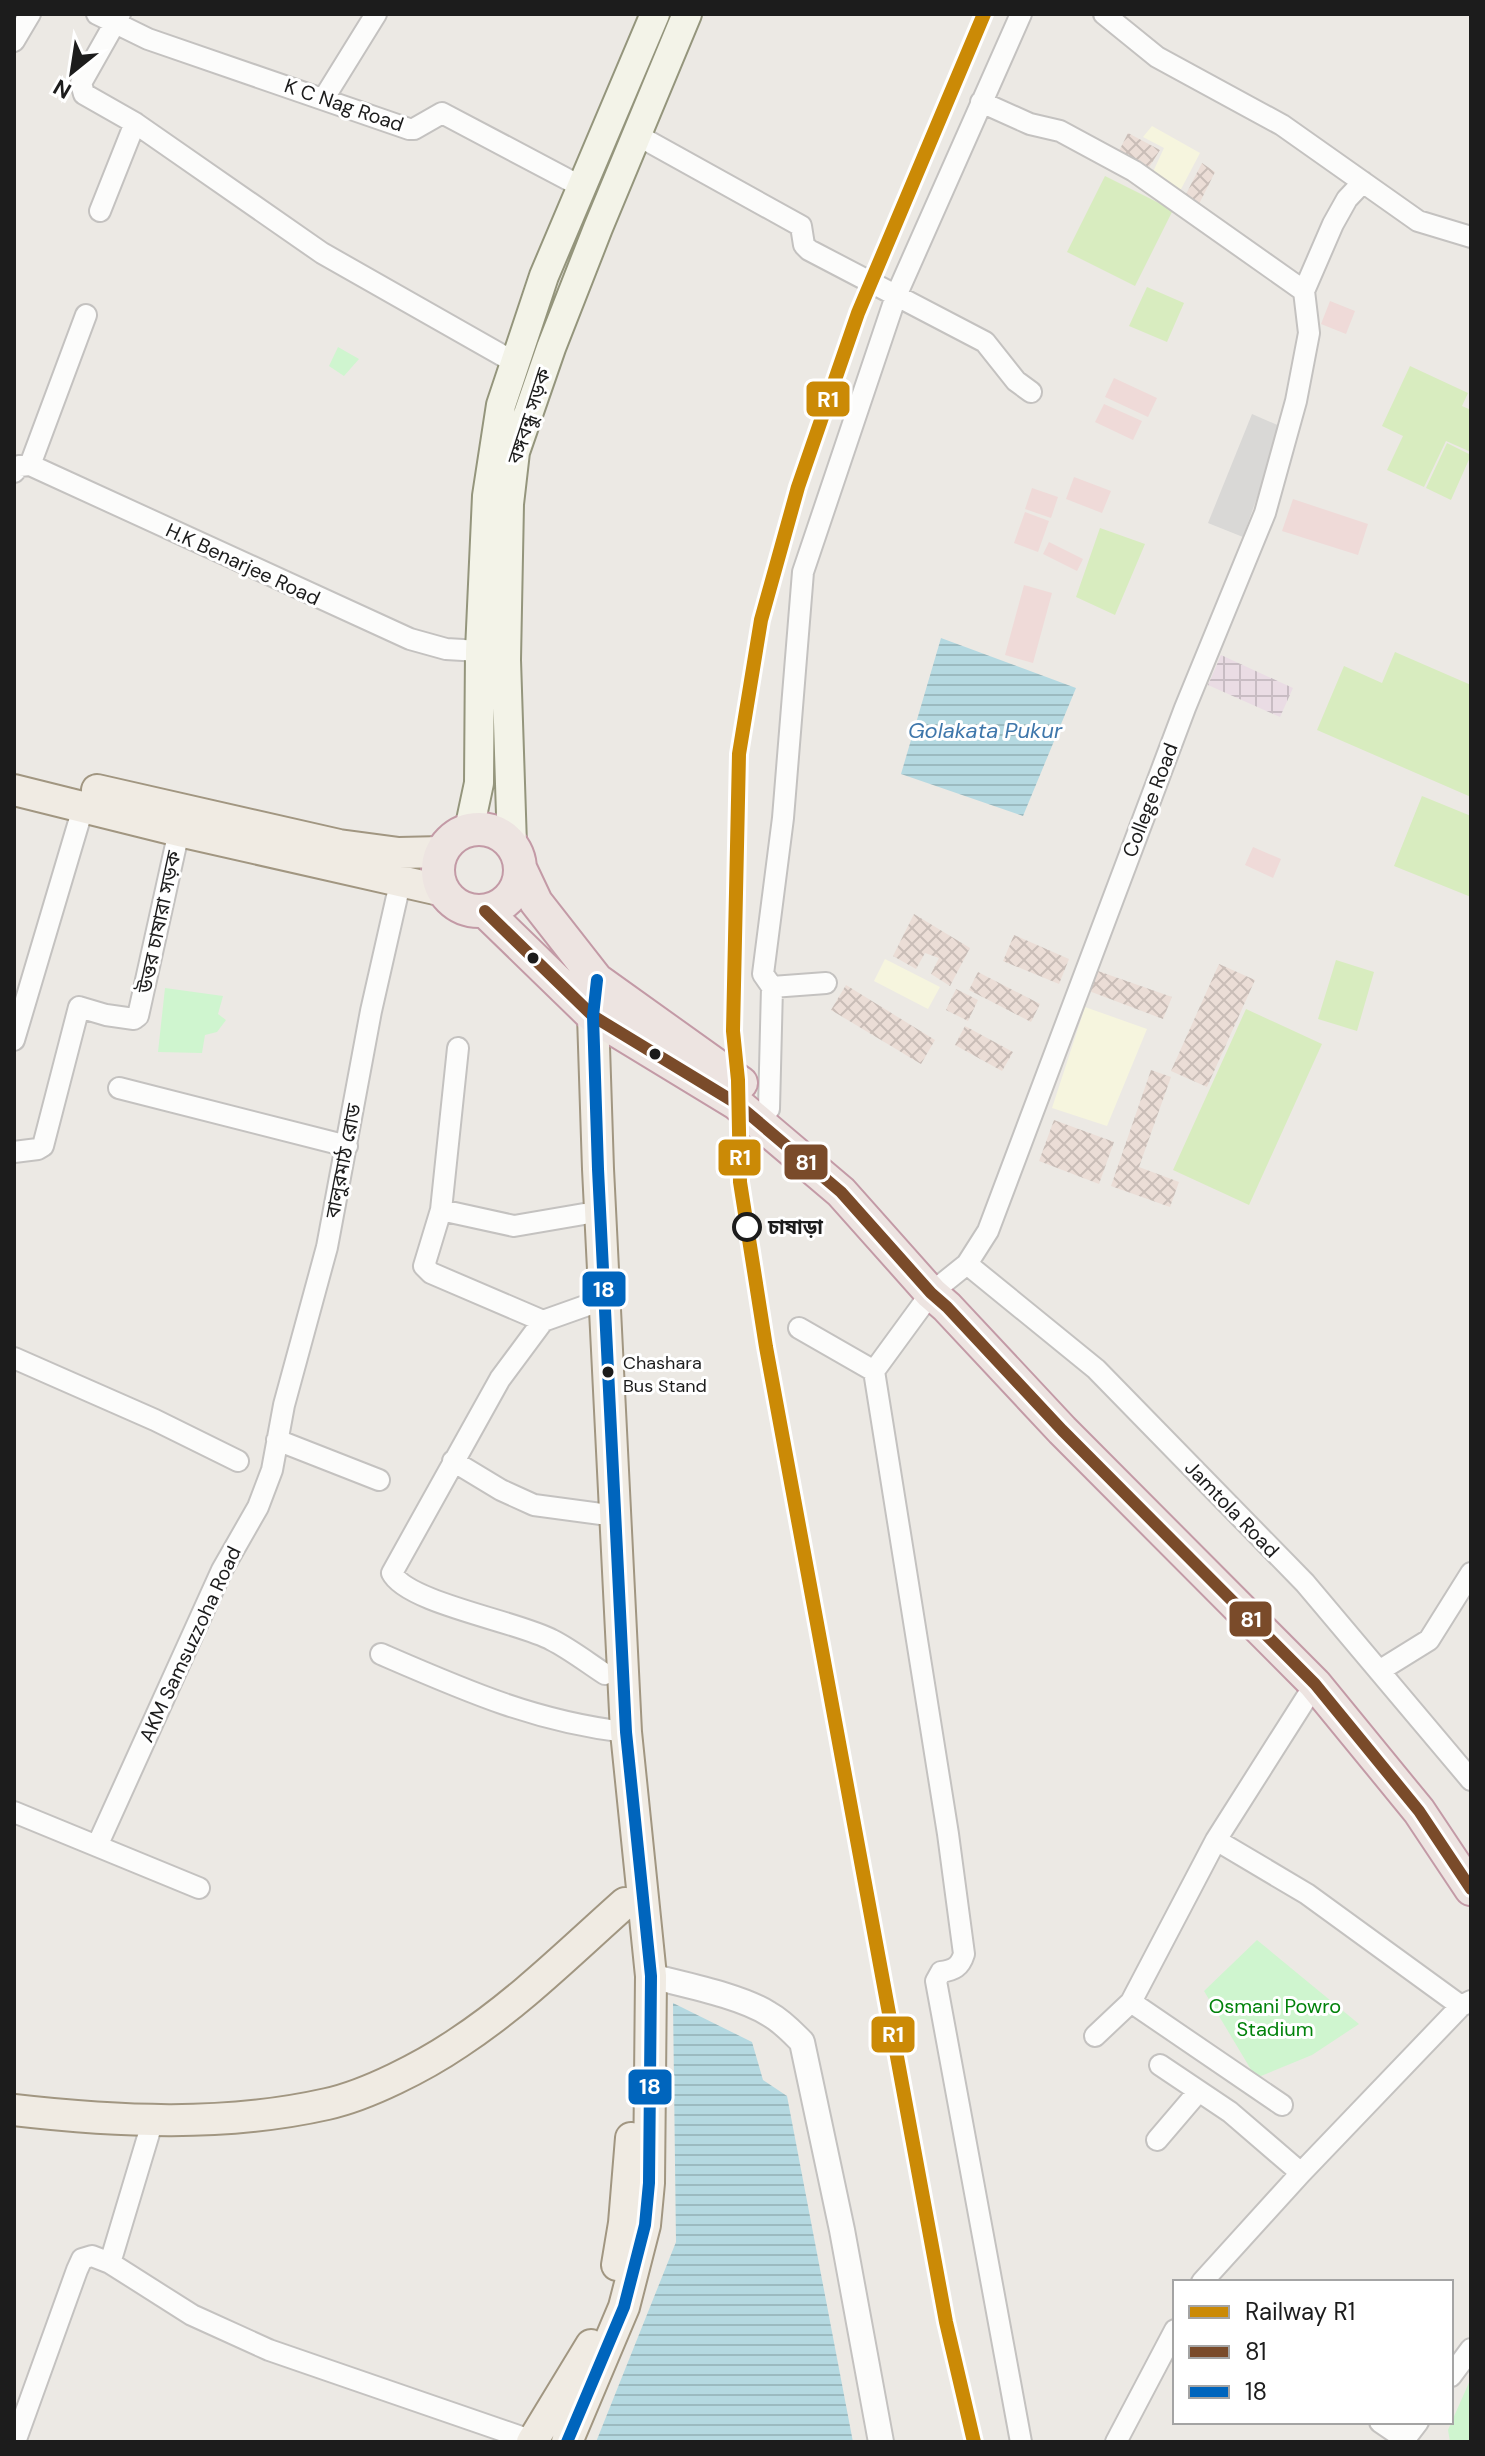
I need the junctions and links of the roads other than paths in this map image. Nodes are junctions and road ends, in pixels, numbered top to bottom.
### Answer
1 (30, 14) edge
2 (376, 14) edge
3 (655, 14) edge
4 (687, 14) edge
5 (1021, 14) edge
6 (1104, 14) edge
7 (110, 17) edge
8 (14, 41) edge
9 (324, 98) junction
10 (981, 102) junction
11 (135, 123) junction
12 (637, 135) junction
13 (1363, 182) junction
14 (582, 187) junction
15 (100, 211) dead end
16 (1471, 237) edge
17 (1304, 291) junction
18 (896, 296) junction
19 (86, 315) dead end
20 (514, 362) junction
21 (1031, 392) dead end
22 (22, 469) edge
23 (480, 651) junction
24 (14, 769) edge
25 (14, 790) edge
26 (83, 808) junction
27 (469, 830) junction
28 (179, 831) junction
29 (442, 852) junction
30 (516, 856) junction
31 (401, 879) junction
32 (444, 891) junction
33 (485, 911) junction
34 (826, 983) dead end
35 (772, 987) junction
36 (588, 997) junction
37 (14, 1040) edge
38 (458, 1048) dead end
39 (119, 1088) dead end
40 (769, 1109) junction
41 (347, 1146) junction
42 (14, 1152) edge
43 (441, 1210) junction
44 (584, 1214) junction
45 (967, 1264) junction
46 (939, 1296) junction
47 (588, 1305) junction
48 (543, 1321) junction
49 (799, 1328) dead end
50 (14, 1358) edge
51 (874, 1371) junction
52 (277, 1440) junction
53 (238, 1461) dead end
54 (453, 1461) junction
55 (379, 1480) dead end
56 (601, 1514) junction
57 (1471, 1573) edge
58 (381, 1654) dead end
59 (1379, 1671) junction
60 (605, 1674) junction
61 (1315, 1684) junction
62 (619, 1732) junction
63 (1471, 1780) edge
64 (14, 1812) edge
65 (1216, 1840) junction
66 (97, 1846) junction
67 (199, 1888) dead end
68 (1471, 1889) edge
69 (625, 1903) junction
70 (651, 1976) junction
71 (1131, 2002) junction
72 (1466, 2003) edge
73 (1095, 2036) dead end
74 (1160, 2065) dead end
75 (1198, 2092) junction
76 (1282, 2105) dead end
77 (14, 2110) edge
78 (153, 2120) junction
79 (1157, 2140) dead end
80 (1301, 2173) junction
81 (110, 2263) junction
82 (1204, 2280) edge
83 (1173, 2334) edge
84 (1471, 2349) edge
85 (1453, 2373) edge
86 (1383, 2424) edge
87 (1417, 2424) edge
88 (532, 2441) edge
89 (1404, 2441) edge
90 (15, 2442) edge
91 (567, 2442) edge
92 (881, 2442) edge
93 (1021, 2442) edge
94 (1116, 2442) edge

1 - 8 street
2 - 9 street
3 - 14 main road, বঙ্গবন্ধু সড়ক
4 - 12 main road, বঙ্গবন্ধু সড়ক
5 - 10 street
6 - 13 street
7 - 9 street, K C Nag Road
7 - 11 street
9 - 14 street, K C Nag Road
10 - 17 street
10 - 18 street
11 - 15 street
11 - 20 street
12 - 18 street
12 - 30 main road, বঙ্গবন্ধু সড়ক
13 - 16 street
13 - 17 street
14 - 20 main road, বঙ্গবন্ধু সড়ক
17 - 45 street, College Road
18 - 21 street
18 - 35 street
19 - 22 street
20 - 23 main road, বঙ্গবন্ধু সড়ক
22 - 23 street, H.K Benarjee Road
23 - 27 main road, বঙ্গবন্ধু সড়ক
24 - 29 main road
25 - 26 main road
26 - 28 main road
26 - 37 street
27 - 29 highway
27 - 30 highway
28 - 31 main road
28 - 42 street, উত্তর চাষারা সড়ক
29 - 32 highway
30 - 33 highway
30 - 36 highway
31 - 32 main road
31 - 41 street, বালুরমাঠ রোড
32 - 33 highway
33 - 36 highway
34 - 35 street
35 - 40 street
36 - 40 highway
36 - 44 main road
36 - 46 highway
36 - 62 main road
38 - 43 street
39 - 41 street
40 - 46 highway
41 - 52 street, বালুরমাঠ রোড
43 - 44 street
43 - 48 street
44 - 47 main road
45 - 46 street, College Road
45 - 59 street, Jamtola Road
46 - 51 street, College Road
46 - 61 highway
47 - 48 street
47 - 56 main road
48 - 54 street
49 - 51 street
50 - 53 street
51 - 93 street
52 - 55 street
52 - 66 street, AKM Samsuzzoha Road
54 - 56 street
54 - 60 street
56 - 60 main road
57 - 59 street
58 - 62 street
59 - 63 street, Jamtola Road
60 - 62 main road
61 - 65 street
61 - 68 highway
62 - 69 main road
62 - 70 main road
64 - 66 street
65 - 71 street
65 - 72 street
66 - 67 street
69 - 78 main road
69 - 88 main road
70 - 91 main road
70 - 92 street
71 - 73 street
71 - 76 street
72 - 80 street
74 - 75 street
75 - 79 street
75 - 80 street
77 - 78 main road
78 - 81 street
80 - 82 street
81 - 88 street
81 - 90 street
83 - 94 street
84 - 85 street
86 - 89 street
87 - 89 street

